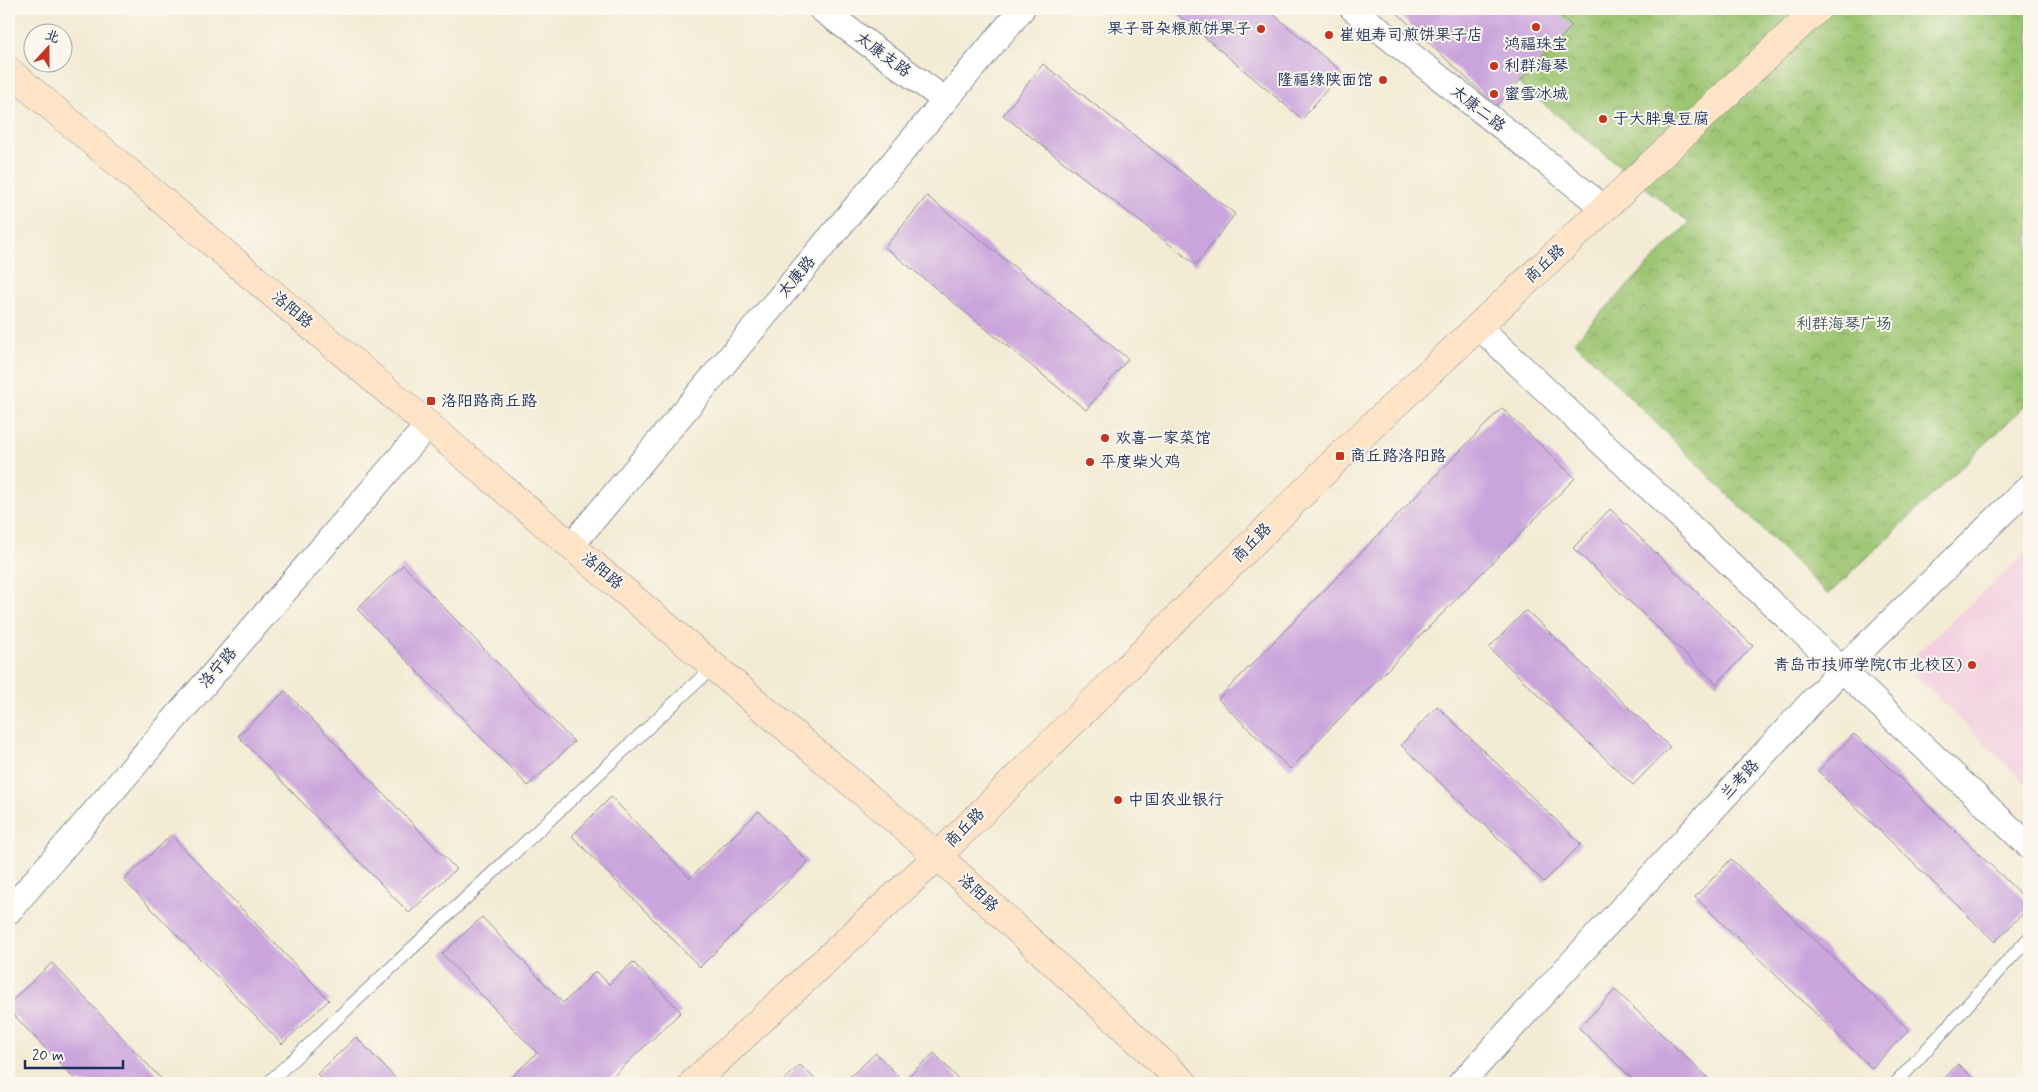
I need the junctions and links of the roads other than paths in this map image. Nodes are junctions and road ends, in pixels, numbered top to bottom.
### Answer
1 (821, 9) edge
2 (1022, 9) edge
3 (1353, 9) edge
4 (1817, 9) edge
5 (9, 71) edge
6 (945, 100) junction
7 (1604, 208) junction
8 (1478, 326) junction
9 (428, 425) junction
10 (2029, 487) edge
11 (571, 546) junction
12 (714, 666) junction
13 (1842, 670) junction
14 (2029, 846) edge
15 (938, 856) junction
16 (9, 911) edge
17 (2029, 938) edge
18 (701, 1081) edge
19 (268, 1083) edge
20 (1184, 1083) edge
21 (1461, 1083) edge
22 (1896, 1083) edge

1 - 6 street, 太康支路
2 - 6 street, 太康路
3 - 7 street, 太康二路
4 - 7 street, 商丘路
5 - 9 street, 洛阳路
6 - 11 street, 太康路
7 - 8 street, 商丘路
8 - 13 street
8 - 15 street, 商丘路
9 - 11 street, 洛阳路
9 - 16 street, 洛宁路
10 - 13 street, 兰考路
11 - 12 street, 洛阳路
12 - 15 street, 洛阳路
12 - 19 lane
13 - 14 street
13 - 21 street, 兰考路
15 - 18 street, 商丘路
15 - 20 street, 洛阳路
17 - 22 lane

